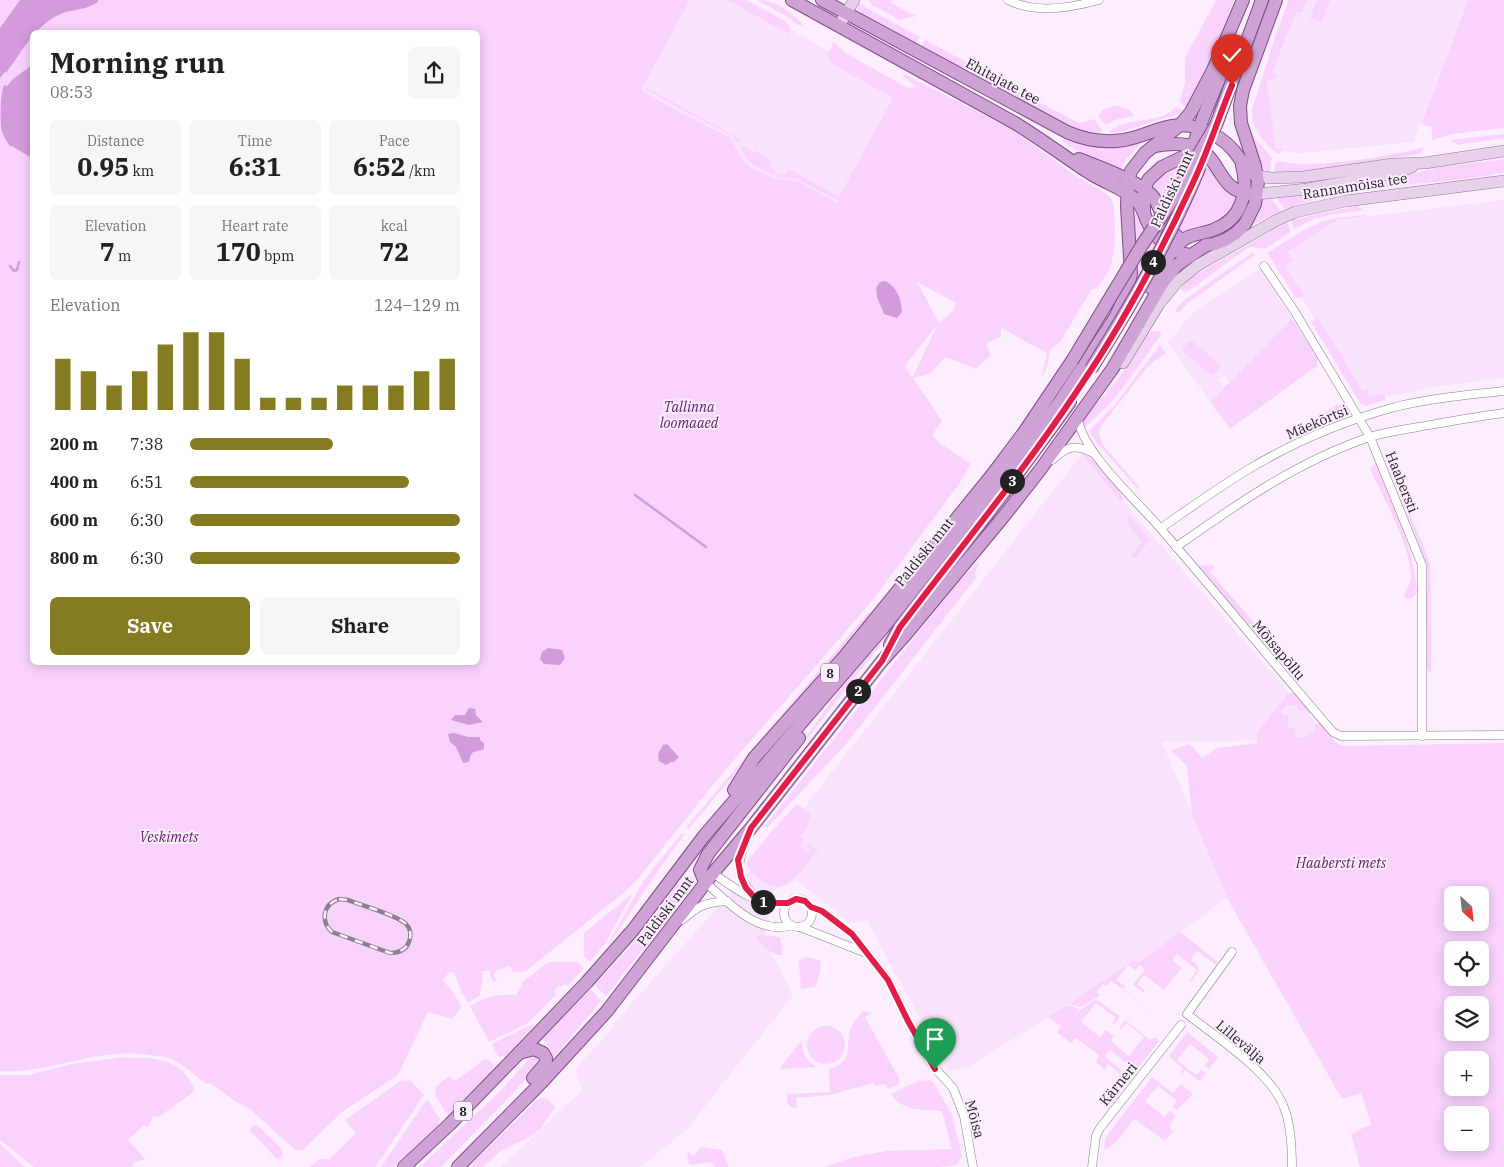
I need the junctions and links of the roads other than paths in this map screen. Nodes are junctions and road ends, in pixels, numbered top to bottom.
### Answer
1 (792, 0) edge
2 (822, 0) edge
3 (854, 0) edge
4 (1008, 0) edge
5 (1099, 0) edge
6 (1262, 0) edge
7 (1276, 0) edge
8 (1242, 3) edge
9 (837, 14) edge
10 (1180, 125) junction
11 (1216, 125) junction
12 (1199, 128) junction
13 (1154, 146) junction
14 (1193, 146) junction
15 (1504, 151) edge
16 (1425, 162) junction
17 (1242, 165) junction
18 (1257, 176) junction
19 (1504, 181) edge
20 (1125, 188) junction
21 (1144, 188) junction
22 (1251, 194) junction
23 (1145, 216) junction
24 (1183, 240) junction
25 (1206, 245) junction
26 (1174, 250) junction
27 (1222, 252) junction
28 (1190, 255) junction
29 (1264, 266) dead end
30 (1098, 390) junction
31 (1504, 390) edge
32 (1504, 413) edge
33 (1077, 417) junction
34 (1360, 418) junction
35 (1370, 437) junction
36 (1094, 454) junction
37 (1040, 470) junction
38 (1161, 528) junction
39 (1176, 547) junction
40 (882, 661) junction
41 (841, 678) junction
42 (1504, 735) edge
43 (1422, 736) junction
44 (751, 828) junction
45 (704, 836) junction
46 (706, 875) junction
47 (671, 879) junction
48 (756, 899) junction
49 (727, 901) junction
50 (788, 903) junction
51 (811, 907) junction
52 (789, 926) junction
53 (800, 927) junction
54 (671, 929) junction
55 (1232, 952) dead end
56 (867, 954) junction
57 (1181, 1024) dead end
58 (519, 1053) junction
59 (514, 1110) junction
60 (404, 1167) edge
61 (458, 1167) edge
62 (973, 1167) edge
63 (1092, 1167) edge
64 (1292, 1167) edge

1 - 9 main road, Ehitajate tee
2 - 9 main road, Ehitajate tee
3 - 9 main road
4 - 5 street
6 - 11 main road, Paldiski mnt / 8
7 - 18 main road
8 - 10 main road
8 - 12 main road
9 - 10 main road, Ehitajate tee
9 - 20 main road, Ehitajate tee
10 - 12 main road, Ehitajate tee
10 - 13 main road
11 - 40 main road, Paldiski mnt / 8, bridge
11 - 45 main road, Paldiski mnt / 8, bridge
12 - 14 main road
12 - 17 main road, Ehitajate tee
13 - 14 main road
13 - 20 main road
14 - 21 main road
14 - 22 main road
15 - 16 main road, Rannamõisa tee
16 - 18 main road, Rannamõisa tee
16 - 22 main road
17 - 18 main road
17 - 22 main road
18 - 22 main road
19 - 27 main road, Rannamõisa tee
20 - 21 main road, Ehitajate tee
20 - 23 main road
20 - 41 main road, Paldiski mnt / 8
21 - 23 main road
21 - 24 main road
22 - 24 main road
22 - 25 main road, Paldiski mnt
23 - 26 main road
24 - 25 main road
24 - 26 main road
25 - 28 main road, Paldiski mnt
26 - 28 main road
26 - 30 main road
27 - 28 main road
27 - 30 main road, Rannamõisa tee
28 - 30 main road, Paldiski mnt / 8
29 - 34 street, Haabersti
30 - 33 main road, Paldiski mnt / 8
31 - 34 street, Mäekõrtsi
32 - 35 street
33 - 36 street, Mõisapõllu
33 - 37 main road, Paldiski mnt / 8
34 - 35 street, Haabersti
34 - 38 street, Mäekõrtsi
35 - 39 street
35 - 43 street, Haabersti
36 - 37 street
36 - 38 street, Mõisapõllu
37 - 40 main road, Paldiski mnt / 8
38 - 39 street, Mõisapõllu
39 - 43 street, Mõisapõllu
40 - 44 main road, Paldiski mnt / 8
41 - 45 main road, Paldiski mnt / 8
41 - 46 main road
42 - 43 street, Mõisapõllu
44 - 46 main road, Paldiski mnt / 8
44 - 48 street
45 - 47 main road, Paldiski mnt / 8
46 - 47 main road
46 - 48 street
46 - 49 street
46 - 54 main road, Paldiski mnt / 8
47 - 58 main road, Paldiski mnt / 8
48 - 50 street
49 - 52 street
49 - 54 street
50 - 51 street
50 - 52 street
51 - 53 street
51 - 56 street, Mõisa
52 - 53 street
53 - 56 street, Mõisa
54 - 59 main road, Paldiski mnt / 8
55 - 64 street, Lillevälja
56 - 62 street, Mõisa
57 - 63 street, Kärneri
58 - 59 main road
58 - 60 main road, Paldiski mnt / 8
59 - 61 main road, Paldiski mnt / 8

